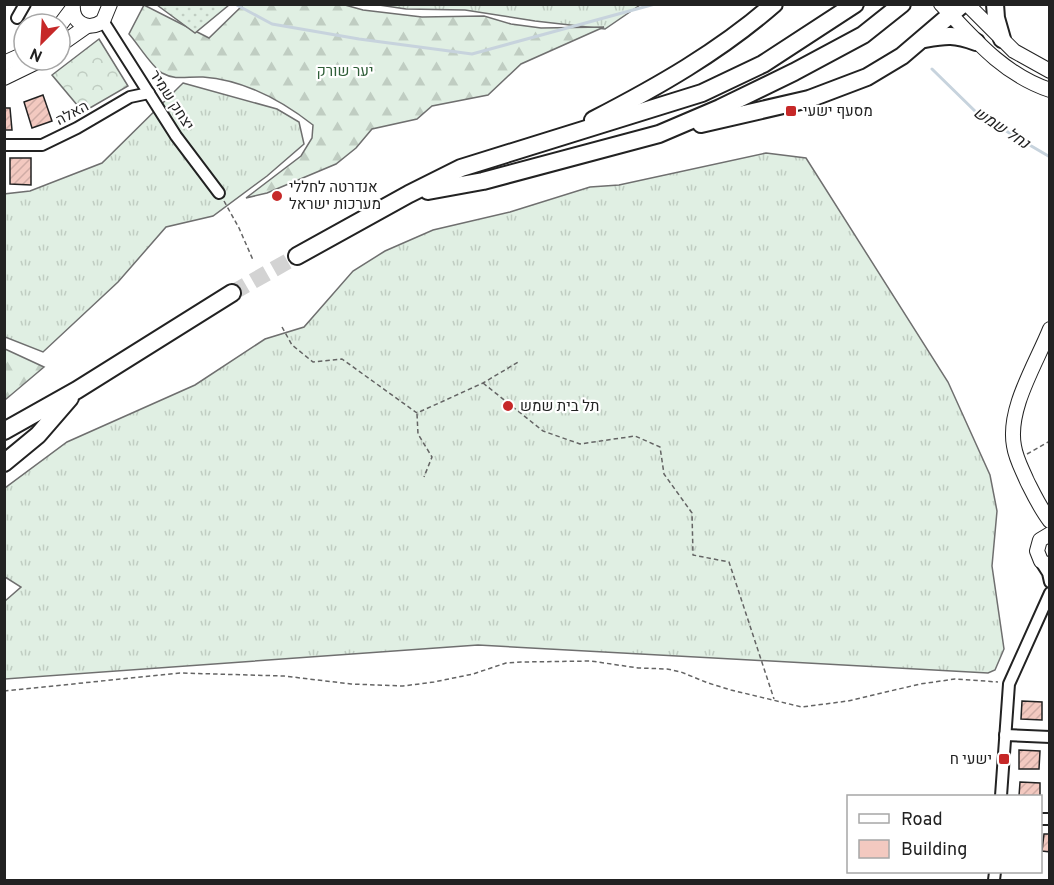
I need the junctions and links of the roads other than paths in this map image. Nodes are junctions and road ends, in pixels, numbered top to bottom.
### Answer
1 (774, 4) edge
2 (855, 4) edge
3 (995, 4) edge
4 (73, 7) edge
5 (956, 7) edge
6 (898, 8) edge
7 (107, 10) edge
8 (87, 26) junction
9 (72, 37) edge
10 (924, 39) junction
11 (1002, 39) junction
12 (976, 42) junction
13 (1050, 71) edge
14 (1050, 90) edge
15 (149, 93) junction
16 (659, 134) junction
17 (554, 141) junction
18 (4, 145) edge
19 (219, 193) road end
20 (409, 194) junction
21 (297, 256) tunnel mouth
22 (232, 293) tunnel mouth
23 (1050, 329) edge
24 (77, 390) junction
25 (4, 431) edge
26 (4, 463) edge
27 (1046, 516) edge
28 (1045, 537) edge
29 (1045, 564) edge
30 (1050, 582) edge
31 (1050, 593) edge
32 (1005, 735) junction
33 (1050, 736) edge
34 (1000, 795) edge

1 - 17 highway
2 - 17 highway
3 - 11 highway
4 - 8 main road
5 - 10 highway
5 - 11 main road
5 - 12 main road
6 - 16 highway
7 - 8 main road
7 - 15 street, יצחק שמיר
8 - 9 main road
10 - 12 highway
10 - 16 highway
11 - 13 main road
12 - 14 main road
15 - 18 street, האלה
15 - 19 street, יצחק שמיר
16 - 20 highway
17 - 20 highway
20 - 21 highway
22 - 24 highway
23 - 27 main road
24 - 25 highway
24 - 26 highway
27 - 28 main road
28 - 29 main road
29 - 30 street
31 - 32 street
32 - 33 street
32 - 34 street

